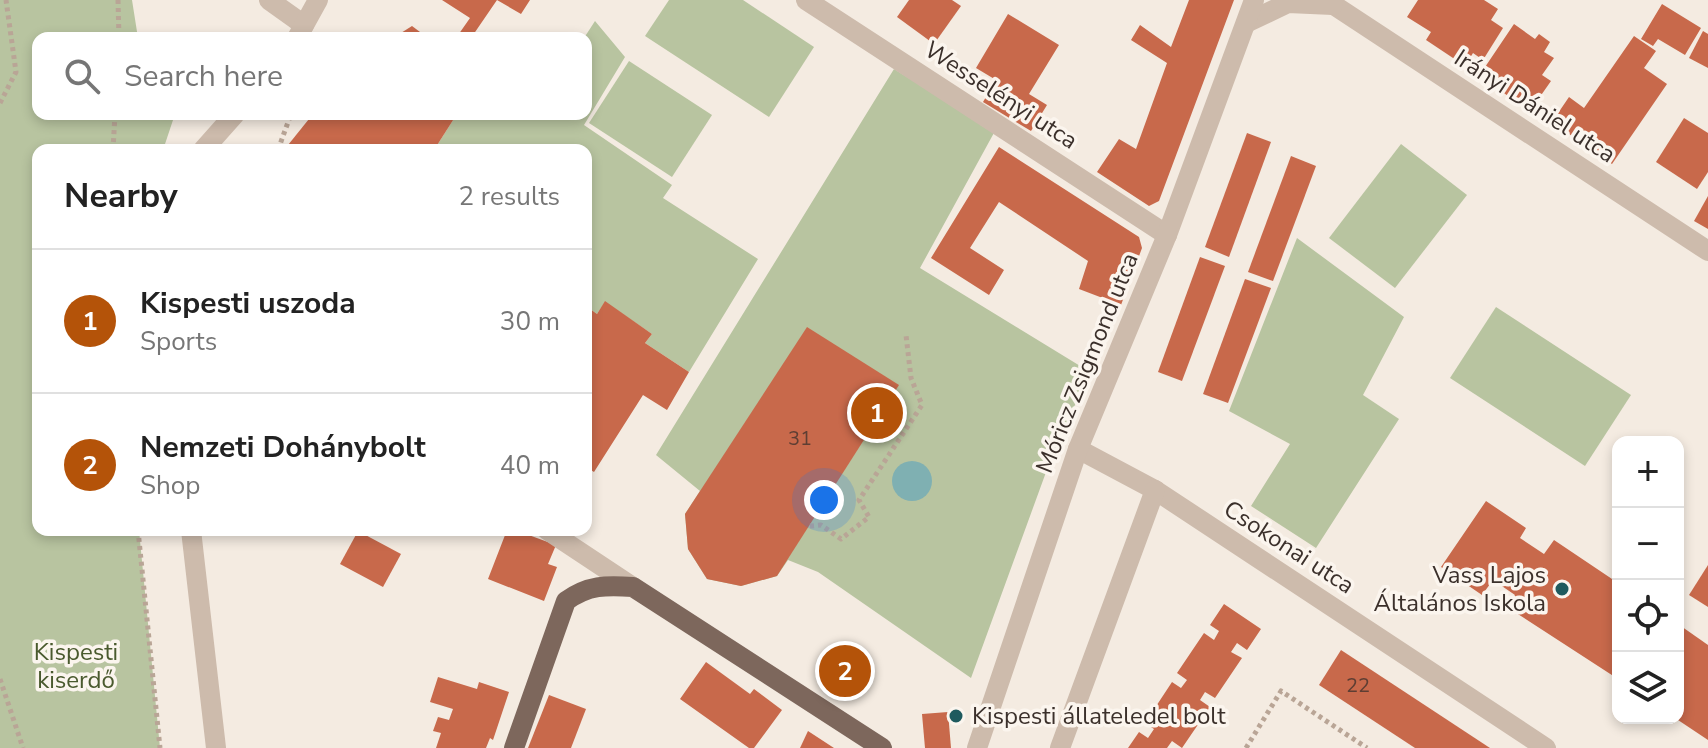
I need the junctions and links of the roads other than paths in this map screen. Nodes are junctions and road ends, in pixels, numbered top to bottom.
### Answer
1 (269, 0) edge
2 (318, 0) edge
3 (806, 0) edge
4 (1254, 0) edge
5 (1329, 3) edge
6 (1246, 23) junction
7 (301, 31) edge
8 (230, 120) edge
9 (208, 144) edge
10 (1167, 235) junction
11 (1708, 251) edge
12 (1078, 449) junction
13 (1155, 490) junction
14 (192, 536) edge
15 (556, 536) edge
16 (633, 587) junction
17 (216, 748) edge
18 (514, 748) edge
19 (882, 748) edge
20 (977, 748) edge
21 (1060, 748) edge
22 (1546, 748) edge

1 - 7 street
2 - 7 street
3 - 10 street, Wesselényi utca
4 - 6 street, Móricz Zsigmond utca
5 - 6 street, Irányi Dániel utca
5 - 11 street, Irányi Dániel utca
6 - 10 street, Móricz Zsigmond utca
8 - 9 street
10 - 12 street, Móricz Zsigmond utca
12 - 13 street, Csokonai utca
12 - 20 street, Móricz Zsigmond utca
13 - 21 street
13 - 22 street, Csokonai utca
14 - 17 street
15 - 16 street
16 - 18 main road
16 - 19 main road

